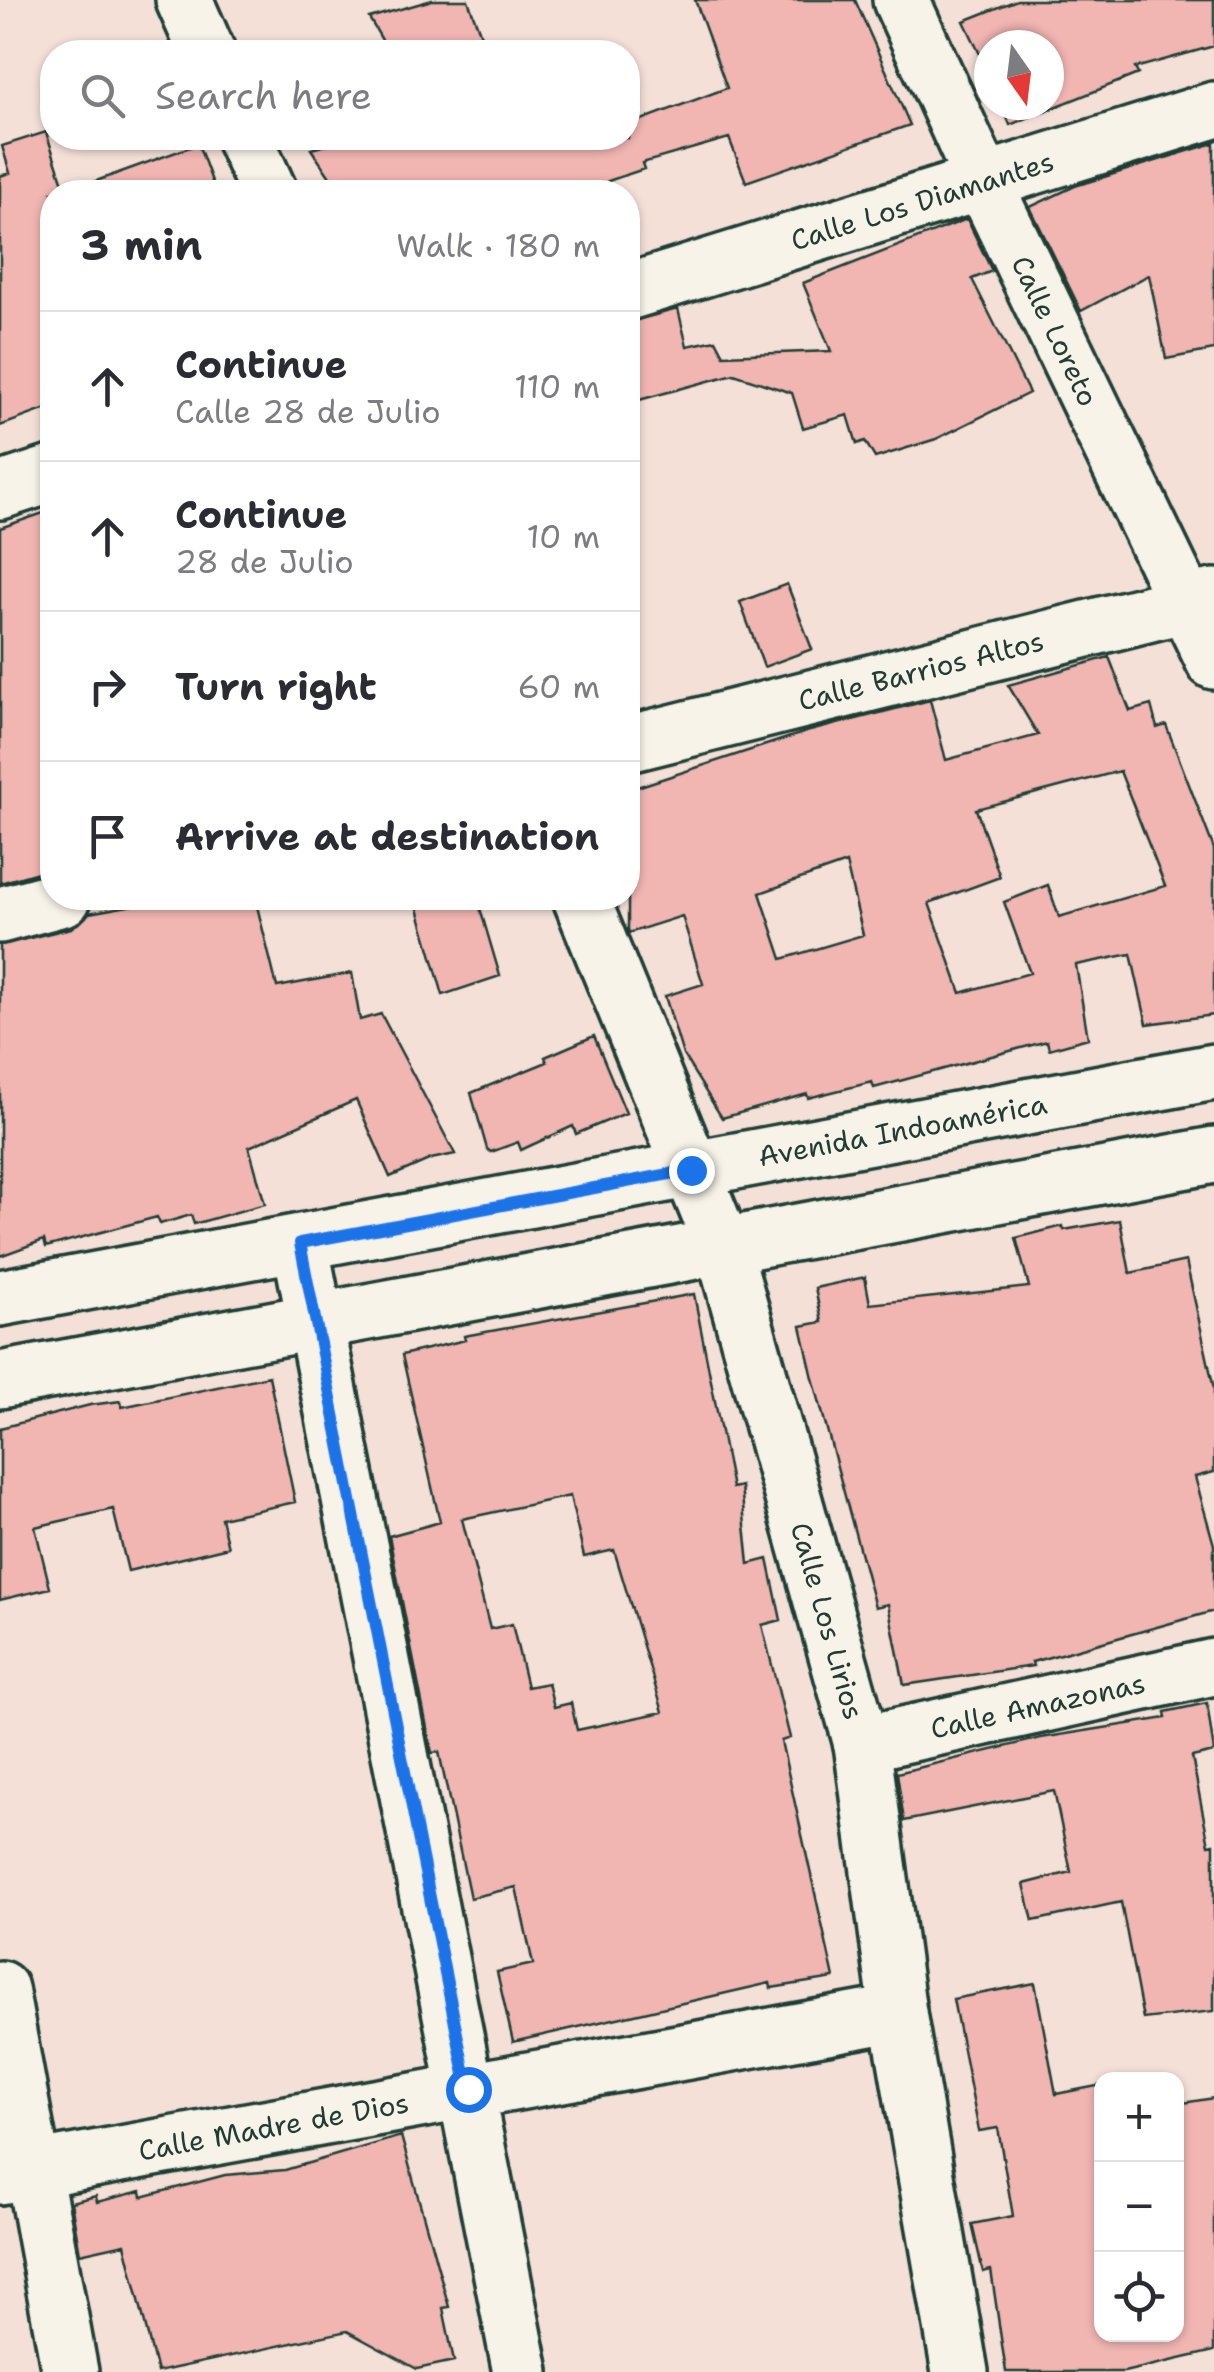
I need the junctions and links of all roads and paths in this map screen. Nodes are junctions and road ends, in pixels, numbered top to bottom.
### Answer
1 (184, 0) edge
2 (902, 0) edge
3 (202, 40) edge
4 (1214, 110) edge
5 (250, 150) edge
6 (263, 180) edge
7 (984, 184) junction
8 (640, 288) edge
9 (40, 478) edge
10 (0, 491) edge
11 (1201, 600) edge
12 (1214, 661) edge
13 (640, 741) edge
14 (40, 904) edge
15 (586, 910) edge
16 (0, 915) edge
17 (1214, 1072) edge
18 (1214, 1155) edge
19 (691, 1170) junction
20 (300, 1243) junction
21 (723, 1247) junction
22 (0, 1298) edge
23 (316, 1321) junction
24 (0, 1380) edge
25 (1214, 1667) edge
26 (862, 1744) junction
27 (0, 1989) edge
28 (898, 2013) junction
29 (468, 2089) junction
30 (17, 2173) edge
31 (70, 2372) edge
32 (521, 2372) edge
33 (960, 2372) edge

1 - 3 street
2 - 7 street, Calle Loreto
4 - 7 street, Calle Los Diamantes
5 - 6 street
7 - 8 street, Calle Los Diamantes
7 - 11 street, Calle Loreto
9 - 10 street
11 - 12 street, Calle Loreto
11 - 13 street, Calle Barrios Altos
14 - 16 street
15 - 19 street, Calle Los Lirios
17 - 19 street, Avenida Indoamérica
18 - 21 street
19 - 20 street, Avenida Indoamérica
19 - 21 street, Calle Los Lirios
20 - 22 street, Avenida Indoamérica
20 - 23 street
21 - 23 street
21 - 26 street, Calle Los Lirios
23 - 24 street
23 - 29 street
25 - 26 street, Calle Amazonas
26 - 28 street, Calle Los Lirios
27 - 30 street
28 - 29 street, Calle Madre de Dios
28 - 33 street, Calle Los Lirios
29 - 30 street, Calle Madre de Dios
29 - 32 street
30 - 31 street

